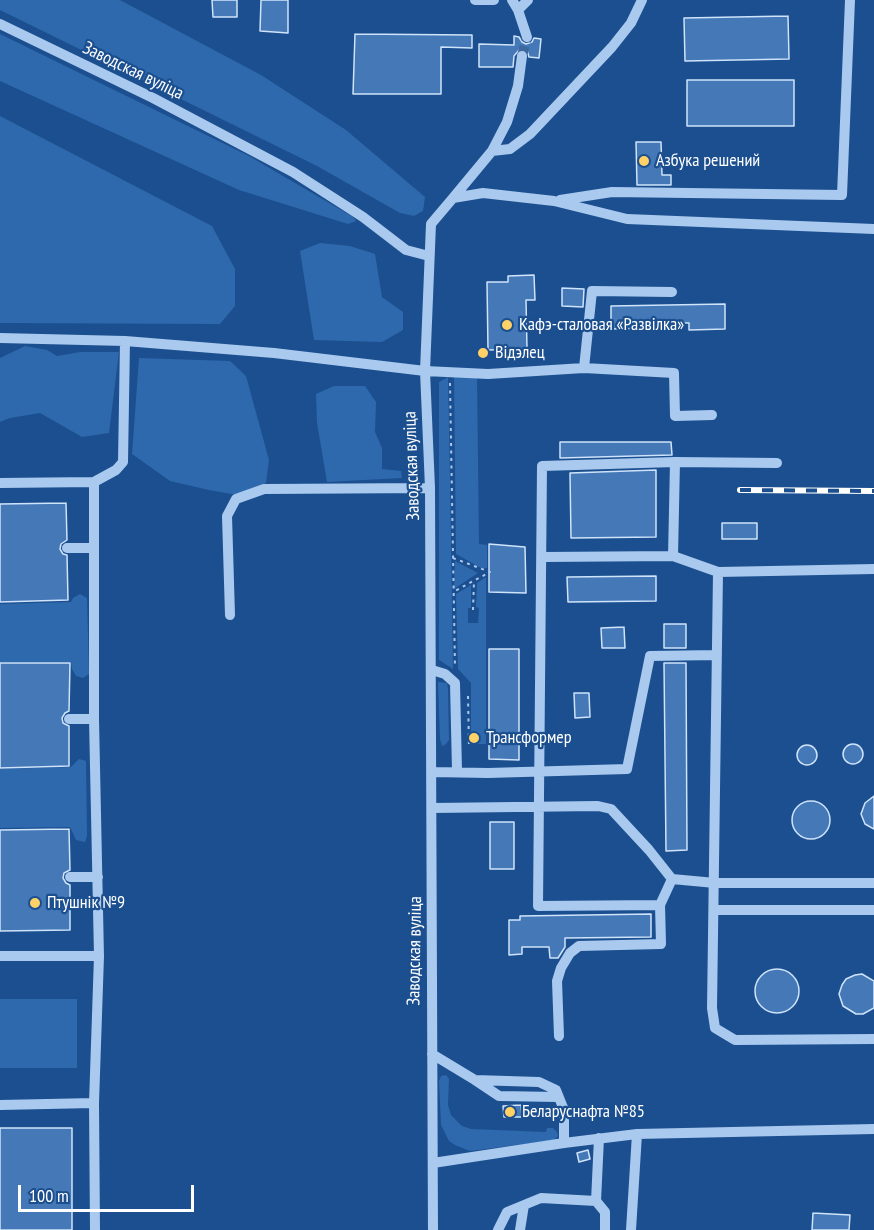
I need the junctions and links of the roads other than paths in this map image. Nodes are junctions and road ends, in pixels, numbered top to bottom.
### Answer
1 (475, 0) edge
2 (494, 0) edge
3 (512, 0) edge
4 (528, 0) edge
5 (642, 0) edge
6 (850, 0) edge
7 (518, 10) junction
8 (0, 24) edge
9 (527, 37) tunnel mouth
10 (522, 56) tunnel mouth
11 (492, 151) junction
12 (453, 198) junction
13 (554, 201) junction
14 (874, 229) edge
15 (429, 256) junction
16 (672, 292) dead end
17 (0, 338) edge
18 (125, 341) junction
19 (584, 368) junction
20 (425, 371) junction
21 (712, 415) dead end
22 (675, 462) junction
23 (777, 463) dead end
24 (93, 482) junction
25 (0, 483) edge
26 (430, 488) junction
27 (67, 548) dead end
28 (94, 548) junction
29 (673, 556) junction
30 (543, 557) junction
31 (874, 569) edge
32 (718, 572) junction
33 (230, 615) dead end
34 (717, 655) junction
35 (432, 670) junction
36 (94, 718) junction
37 (69, 719) dead end
38 (432, 771) junction
39 (457, 771) junction
40 (540, 771) junction
41 (539, 807) junction
42 (432, 808) junction
43 (70, 877) dead end
44 (98, 877) junction
45 (672, 879) junction
46 (715, 883) junction
47 (874, 883) edge
48 (660, 905) junction
49 (714, 909) junction
50 (874, 910) edge
51 (0, 956) edge
52 (99, 956) junction
53 (559, 1036) dead end
54 (874, 1039) edge
55 (432, 1054) junction
56 (94, 1103) junction
57 (0, 1105) edge
58 (874, 1129) edge
59 (637, 1134) junction
60 (599, 1138) junction
61 (564, 1143) junction
62 (433, 1163) junction
63 (596, 1201) junction
64 (524, 1205) junction
65 (96, 1230) edge
66 (433, 1230) edge
67 (498, 1230) edge
68 (520, 1230) edge
69 (605, 1230) edge
70 (631, 1230) edge

1 - 2 street
3 - 7 street
4 - 7 street
5 - 11 street
6 - 13 street
7 - 9 street
8 - 15 street, Заводская вуліца
10 - 11 street
11 - 12 street
12 - 13 street
12 - 15 street
13 - 14 street
15 - 20 street, Заводская вуліца
16 - 19 street
17 - 18 street
18 - 20 street
18 - 24 street
19 - 20 street
19 - 21 street
20 - 26 street, Заводская вуліца
22 - 23 street
22 - 29 street
22 - 30 street
24 - 25 street
24 - 28 street
26 - 33 street
26 - 35 street, Заводская вуліца
27 - 28 street
28 - 36 street
29 - 30 street
29 - 32 street
30 - 40 street
31 - 32 street
32 - 34 street
34 - 40 street
34 - 46 street
35 - 38 street, Заводская вуліца
35 - 39 street
36 - 37 street
36 - 44 street
38 - 39 street
38 - 42 street, Заводская вуліца
39 - 40 street
40 - 41 street
41 - 42 street
41 - 45 street
41 - 48 street
42 - 55 street, Заводская вуліца
43 - 44 street
44 - 52 street
45 - 46 street
45 - 48 street
46 - 47 street
46 - 49 street
48 - 53 street
49 - 50 street
49 - 54 street
51 - 52 street
52 - 56 street
55 - 61 street
55 - 62 street, Заводская вуліца
56 - 57 street
56 - 65 street
58 - 59 street
59 - 60 street
59 - 70 street
60 - 61 street
60 - 63 street
61 - 62 street
62 - 66 street, Заводская вуліца
63 - 64 street
63 - 69 street
64 - 67 street
64 - 68 street

